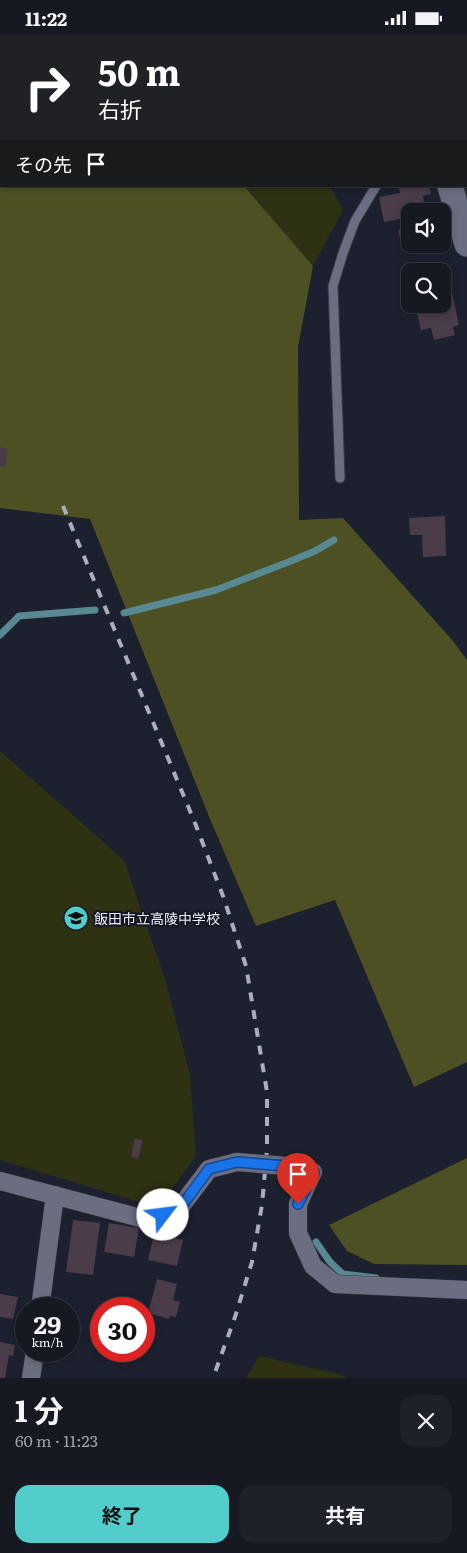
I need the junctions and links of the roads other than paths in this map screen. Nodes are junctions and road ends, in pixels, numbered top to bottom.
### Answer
1 (375, 187) edge
2 (450, 187) edge
3 (467, 244) edge
4 (340, 478) dead end
5 (0, 1181) edge
6 (55, 1195) junction
7 (467, 1290) edge
8 (42, 1297) edge
9 (33, 1362) edge
10 (31, 1378) edge

1 - 4 lane
2 - 3 main road
5 - 6 street
6 - 7 street, bridge
6 - 8 street
9 - 10 street

